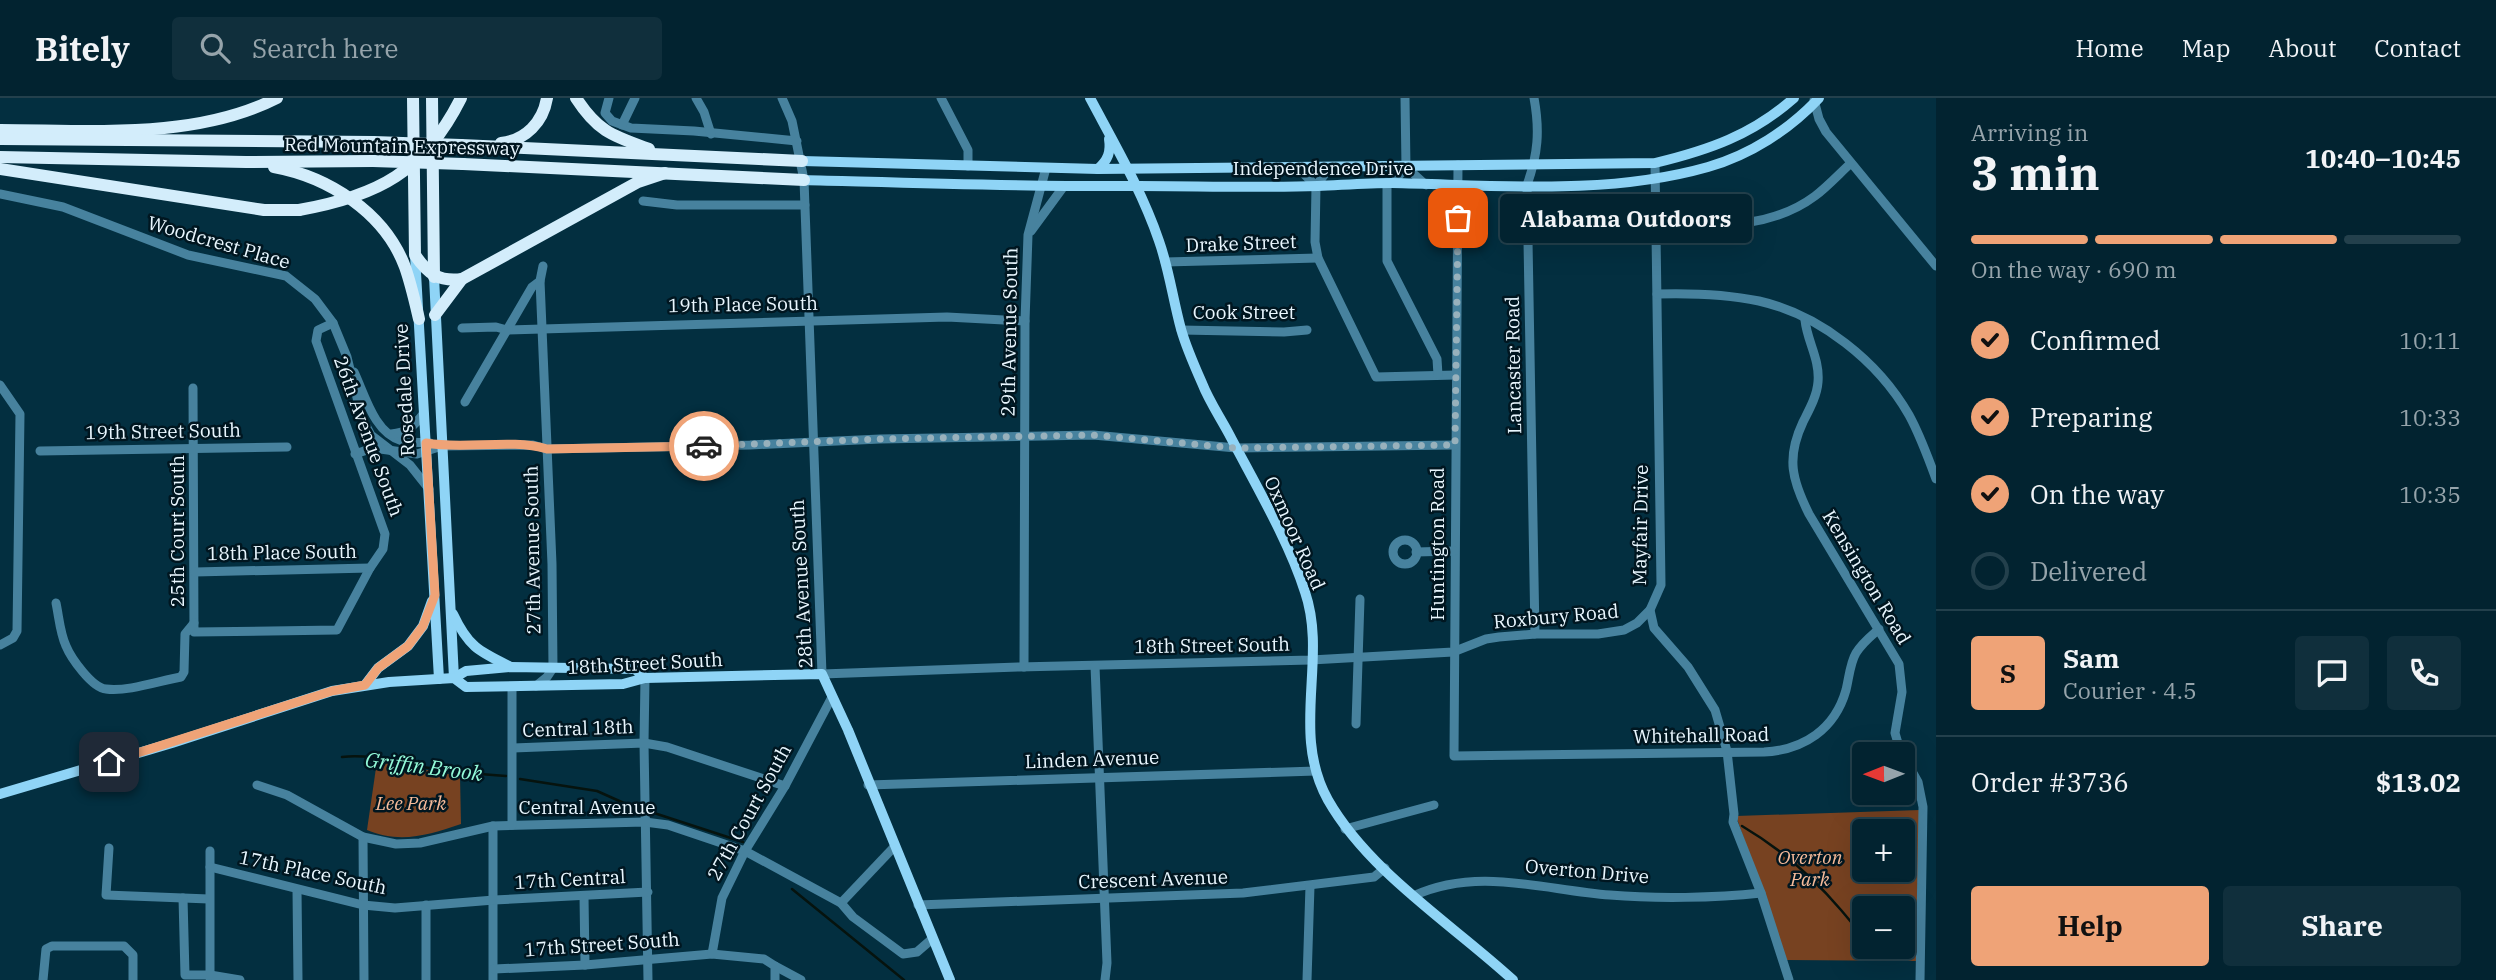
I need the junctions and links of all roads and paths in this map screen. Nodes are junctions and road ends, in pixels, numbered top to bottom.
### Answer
1 (277, 98) edge
2 (413, 98) edge
3 (432, 98) edge
4 (461, 98) edge
5 (547, 98) edge
6 (576, 98) edge
7 (609, 98) edge
8 (696, 98) edge
9 (782, 98) edge
10 (941, 98) edge
11 (1090, 98) edge
12 (1405, 98) edge
13 (1534, 98) edge
14 (1794, 98) edge
15 (632, 99) edge
16 (1816, 100) edge
17 (622, 125) junction
18 (0, 130) edge
19 (1107, 130) junction
20 (712, 134) junction
21 (0, 139) edge
22 (797, 141) junction
23 (467, 146) junction
24 (659, 153) junction
25 (0, 157) edge
26 (802, 161) junction
27 (246, 162) junction
28 (1655, 163) junction
29 (1851, 163) junction
30 (1458, 165) junction
31 (968, 166) junction
32 (1534, 166) junction
33 (1298, 167) junction
34 (1330, 167) junction
35 (1406, 167) junction
36 (1046, 168) junction
37 (1128, 168) junction
38 (0, 169) edge
39 (1098, 169) junction
40 (1235, 169) junction
41 (666, 173) junction
42 (1656, 179) junction
43 (804, 180) junction
44 (1390, 183) junction
45 (1427, 185) junction
46 (1527, 185) junction
47 (1040, 186) junction
48 (1063, 186) junction
49 (1137, 186) junction
50 (1235, 186) junction
51 (1316, 186) junction
52 (1458, 186) junction
53 (0, 194) edge
54 (643, 201) dead end
55 (805, 205) junction
56 (1657, 225) junction
57 (1028, 235) junction
58 (415, 255) junction
59 (1318, 258) junction
60 (1165, 262) junction
61 (543, 266) dead end
62 (1936, 266) edge
63 (434, 277) junction
64 (462, 279) junction
65 (540, 281) junction
66 (1657, 294) junction
67 (435, 315) junction
68 (419, 319) junction
69 (809, 320) junction
70 (1805, 320) junction
71 (1025, 321) junction
72 (333, 323) junction
73 (462, 328) dead end
74 (543, 328) junction
75 (507, 330) junction
76 (1181, 330) junction
77 (1307, 330) dead end
78 (347, 357) junction
79 (1438, 375) junction
80 (1456, 375) junction
81 (0, 385) edge
82 (193, 388) dead end
83 (465, 402) dead end
84 (424, 414) junction
85 (391, 434) junction
86 (1024, 437) junction
87 (812, 441) junction
88 (1455, 445) junction
89 (442, 446) junction
90 (287, 447) dead end
91 (426, 447) junction
92 (1236, 448) junction
93 (194, 449) junction
94 (547, 449) junction
95 (40, 451) dead end
96 (390, 451) junction
97 (355, 454) junction
98 (1936, 479) edge
99 (429, 489) junction
100 (1454, 551) junction
101 (1416, 552) dead end
102 (370, 568) junction
103 (195, 572) junction
104 (435, 595) junction
105 (1360, 599) dead end
106 (56, 603) dead end
107 (450, 608) junction
108 (1650, 610) junction
109 (1637, 623) junction
110 (194, 627) junction
111 (1654, 628) junction
112 (1879, 629) junction
113 (1535, 634) junction
114 (0, 645) edge
115 (1453, 652) junction
116 (1357, 658) junction
117 (1311, 660) junction
118 (1095, 666) junction
119 (511, 667) junction
120 (1024, 667) junction
121 (552, 668) junction
122 (822, 674) junction
123 (454, 678) junction
124 (645, 678) junction
125 (439, 679) junction
126 (365, 685) junction
127 (536, 686) junction
128 (512, 687) junction
129 (832, 697) junction
130 (1356, 724) dead end
131 (644, 743) junction
132 (513, 748) junction
133 (1727, 751) junction
134 (1454, 756) joint
135 (1316, 771) junction
136 (1100, 776) junction
137 (257, 785) dead end
138 (868, 785) junction
139 (785, 786) junction
140 (0, 794) edge
141 (1434, 805) dead end
142 (645, 822) junction
143 (512, 825) junction
144 (493, 826) junction
145 (1345, 829) junction
146 (363, 837) junction
147 (895, 846) junction
148 (109, 848) dead end
149 (210, 851) dead end
150 (746, 852) junction
151 (210, 867) junction
152 (1385, 868) junction
153 (1310, 886) junction
154 (297, 890) junction
155 (648, 892) junction
156 (1761, 893) junction
157 (584, 896) junction
158 (1413, 896) junction
159 (1103, 897) junction
160 (183, 898) junction
161 (209, 899) junction
162 (494, 900) junction
163 (841, 902) junction
164 (363, 905) junction
165 (426, 905) junction
166 (918, 905) junction
167 (932, 939) junction
168 (712, 954) junction
169 (647, 960) junction
170 (585, 965) junction
171 (775, 966) junction
172 (494, 969) junction
173 (210, 978) edge
174 (43, 980) edge
175 (133, 980) edge
176 (240, 980) edge
177 (298, 980) edge
178 (364, 980) edge
179 (426, 980) edge
180 (493, 980) edge
181 (648, 980) edge
182 (775, 980) edge
183 (801, 980) edge
184 (950, 980) edge
185 (1105, 980) edge
186 (1307, 980) edge
187 (1513, 980) edge
188 (1789, 980) edge
189 (1920, 980) edge

1 - 18 highway
2 - 58 highway, Rosedale Drive
3 - 63 highway, Rosedale Drive
4 - 38 highway, bridge
5 - 23 highway
6 - 24 highway
7 - 17 street
8 - 20 street
9 - 22 street, 28th Avenue South
10 - 31 street
11 - 19 main road, Oxmoor Road
12 - 35 street
13 - 32 street, Lancaster Road
14 - 28 main road, Independence Drive
15 - 17 street
16 - 29 street
16 - 42 main road, Independence Drive
17 - 20 street
19 - 37 main road, Oxmoor Road
19 - 39 main road
20 - 22 street
21 - 23 highway, Red Mountain Expressway, bridge
22 - 26 street, 28th Avenue South
23 - 24 highway, Red Mountain Expressway
24 - 26 highway, Red Mountain Expressway
25 - 27 highway, Red Mountain Expressway
26 - 31 main road, Independence Drive
26 - 43 street, 28th Avenue South
27 - 41 highway, Red Mountain Expressway, bridge
27 - 68 highway
28 - 32 main road, Independence Drive
28 - 42 street, Mayfair Drive
29 - 56 street
29 - 62 street
30 - 32 main road, Independence Drive
30 - 35 main road, Independence Drive
30 - 52 street, Huntington Road
31 - 36 main road, Independence Drive
32 - 46 street, Lancaster Road
33 - 34 main road, Independence Drive
33 - 40 main road, Independence Drive
33 - 51 street
34 - 35 main road, Independence Drive
34 - 51 street
35 - 44 street
35 - 45 street
36 - 39 main road, Independence Drive
36 - 47 street, 29th Avenue South
37 - 39 main road, Independence Drive
37 - 40 main road, Independence Drive
37 - 49 main road, Oxmoor Road
40 - 50 street
41 - 43 highway, Red Mountain Expressway
41 - 64 highway
42 - 46 main road, Independence Drive
42 - 56 street, Mayfair Drive
43 - 47 main road, Independence Drive
43 - 55 street, 28th Avenue South
44 - 45 main road, Independence Drive
44 - 51 main road, Independence Drive
44 - 79 street
45 - 52 main road, Independence Drive
46 - 52 main road, Independence Drive
46 - 113 street, Lancaster Road
47 - 48 main road, Independence Drive
47 - 57 street, 29th Avenue South
48 - 49 main road, Independence Drive
48 - 57 street
49 - 50 main road, Independence Drive
49 - 60 main road, Oxmoor Road
50 - 51 main road, Independence Drive
51 - 59 street
52 - 80 street, Huntington Road
53 - 72 street, Woodcrest Place
54 - 55 street
55 - 69 street, 28th Avenue South
56 - 66 street, Mayfair Drive
57 - 71 street, 29th Avenue South
58 - 63 highway
58 - 68 main road, Rosedale Drive
59 - 60 street, Drake Street
59 - 79 street
60 - 76 main road, Oxmoor Road
61 - 65 street
63 - 64 highway
63 - 67 main road, Rosedale Drive
64 - 67 highway
65 - 74 street, 27th Avenue South
65 - 75 street
66 - 70 street
66 - 108 street, Mayfair Drive
67 - 89 main road, Rosedale Drive
68 - 84 main road, Rosedale Drive
69 - 71 street, 19th Place South
69 - 74 street, 19th Place South
69 - 87 street, 28th Avenue South
70 - 98 street
70 - 112 street, Kensington Road
71 - 86 street, 29th Avenue South
72 - 78 street, Woodcrest Place
72 - 97 street, 26th Avenue South
73 - 75 street, 19th Place South
74 - 75 street, 19th Place South
74 - 94 street, 27th Avenue South
75 - 83 street
76 - 77 street, Cook Street
76 - 92 main road, Oxmoor Road
78 - 85 street
78 - 96 street
79 - 80 street
80 - 88 street, Huntington Road
81 - 114 street
82 - 93 street, 25th Court South
84 - 85 street
84 - 91 main road, Rosedale Drive
85 - 91 street
86 - 87 street
86 - 92 street
86 - 120 street, 29th Avenue South
87 - 94 street
87 - 122 street, 28th Avenue South
88 - 92 street
88 - 100 street, Huntington Road
89 - 91 street
89 - 94 street
89 - 107 main road, Rosedale Drive
90 - 93 street, 19th Street South
91 - 96 street
91 - 99 main road, Rosedale Drive
92 - 117 main road, Oxmoor Road
93 - 95 street, 19th Street South
93 - 103 street, 25th Court South
94 - 121 street, 27th Avenue South
96 - 97 street
96 - 99 street
97 - 102 street, 26th Avenue South
99 - 104 main road, Rosedale Drive
100 - 101 street
100 - 115 street, Huntington Road
102 - 103 street, 18th Place South
102 - 110 street, 26th Avenue South
103 - 110 street, 25th Court South
104 - 125 main road, Rosedale Drive
104 - 126 main road
105 - 116 street
106 - 110 street, 25th Court South
107 - 119 main road
107 - 123 main road, Rosedale Drive
108 - 109 street, Roxbury Road
108 - 111 street, Mayfair Drive
109 - 111 street, Roxbury Road
109 - 113 street, Roxbury Road
111 - 133 street, Mayfair Drive
112 - 133 street, Whitehall Road
112 - 189 street, Kensington Road
113 - 115 street, Roxbury Road
115 - 116 street, Roxbury Road
115 - 134 street, Huntington Road
116 - 117 street, Roxbury Road
116 - 130 street
117 - 118 street, 18th Street South
117 - 135 main road, Oxmoor Road
118 - 120 street, 18th Street South
118 - 136 street
119 - 121 main road
119 - 123 main road
120 - 122 street, 18th Street South
121 - 124 main road
121 - 127 street
122 - 124 main road, 18th Street South
122 - 129 main road, 28th Avenue South
123 - 125 main road, 18th Street South
123 - 128 main road, 18th Street South
124 - 127 main road, 18th Street South
124 - 131 street
125 - 126 main road, 18th Street South
126 - 140 main road, 18th Street South
127 - 128 main road, 18th Street South
128 - 132 street
129 - 138 main road, 28th Avenue South
129 - 139 street, 27th Court South
131 - 132 street, Central 18th
131 - 139 street, Central 18th
131 - 142 street
132 - 143 street
133 - 134 street, Whitehall Road
133 - 156 street, Mayfair Drive
135 - 136 street, Linden Avenue
135 - 145 main road, Oxmoor Road
136 - 138 street, Linden Avenue
136 - 159 street
137 - 146 street, Central Avenue
138 - 147 main road, 28th Avenue South
139 - 150 street, 27th Court South
141 - 145 street
142 - 143 street, Central Avenue
142 - 150 street, Central Avenue
142 - 155 street
143 - 144 street, Central Avenue
144 - 146 street, Central Avenue
144 - 162 street
145 - 152 main road, Oxmoor Road
146 - 164 street
147 - 163 street
147 - 166 main road, 28th Avenue South
148 - 160 street
149 - 151 street
150 - 163 street, Central Avenue
150 - 168 street, 27th Court South
151 - 154 street, 17th Place South
151 - 161 street
152 - 153 street, Crescent Avenue
152 - 158 main road, Oxmoor Road
153 - 159 street, Crescent Avenue
153 - 186 street
154 - 164 street, 17th Place South
154 - 177 street
155 - 157 street, 17th Central
155 - 169 street
156 - 158 street, Overton Drive
156 - 188 street, Mayfair Drive
157 - 162 street, 17th Central
157 - 170 street
158 - 187 main road, Oxmoor Road
159 - 166 street, Crescent Avenue
159 - 185 street
160 - 161 street
160 - 173 street
161 - 173 street
162 - 165 street, 17th Place South
162 - 172 street
163 - 167 street, Central Avenue
164 - 165 street, 17th Place South
164 - 178 street
165 - 179 street
166 - 167 main road, 28th Avenue South
167 - 184 main road, 28th Avenue South
168 - 169 street, 17th Street South
168 - 171 street
169 - 170 street, 17th Street South
169 - 181 street
170 - 172 street, 17th Street South
171 - 182 street
171 - 183 street
172 - 180 street
173 - 176 street
174 - 175 street

